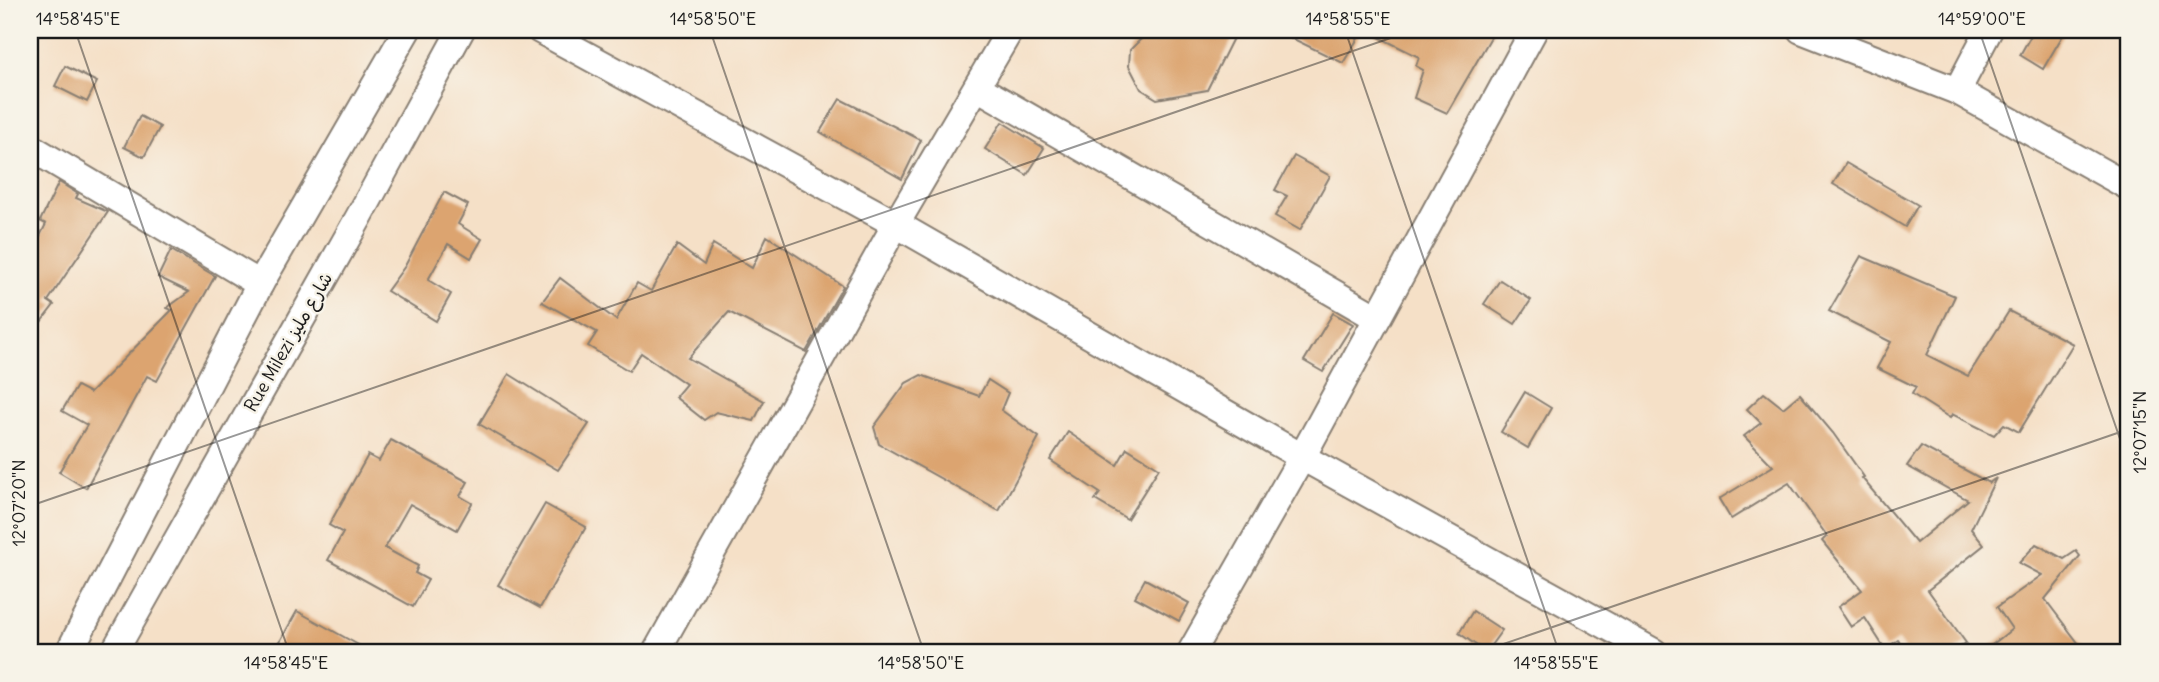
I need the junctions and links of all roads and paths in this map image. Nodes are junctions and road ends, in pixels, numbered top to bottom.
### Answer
1 (407, 30) edge
2 (461, 30) edge
3 (540, 30) edge
4 (1010, 30) edge
5 (1534, 30) edge
6 (1801, 30) edge
7 (1989, 30) edge
8 (977, 87) junction
9 (1957, 92) junction
10 (30, 147) edge
11 (2129, 187) edge
12 (896, 224) junction
13 (260, 284) junction
14 (1377, 318) junction
15 (1302, 457) junction
16 (69, 652) edge
17 (114, 652) edge
18 (656, 652) edge
19 (1191, 652) edge
20 (1654, 652) edge

1 - 13 street
2 - 17 street, Rue Milezi شارع مليز
3 - 12 street
4 - 8 street
5 - 14 street
6 - 9 street
7 - 9 street
8 - 12 street
8 - 14 street
9 - 11 street
10 - 13 street
12 - 15 street
12 - 18 street
13 - 16 street
14 - 15 street
15 - 19 street
15 - 20 street

